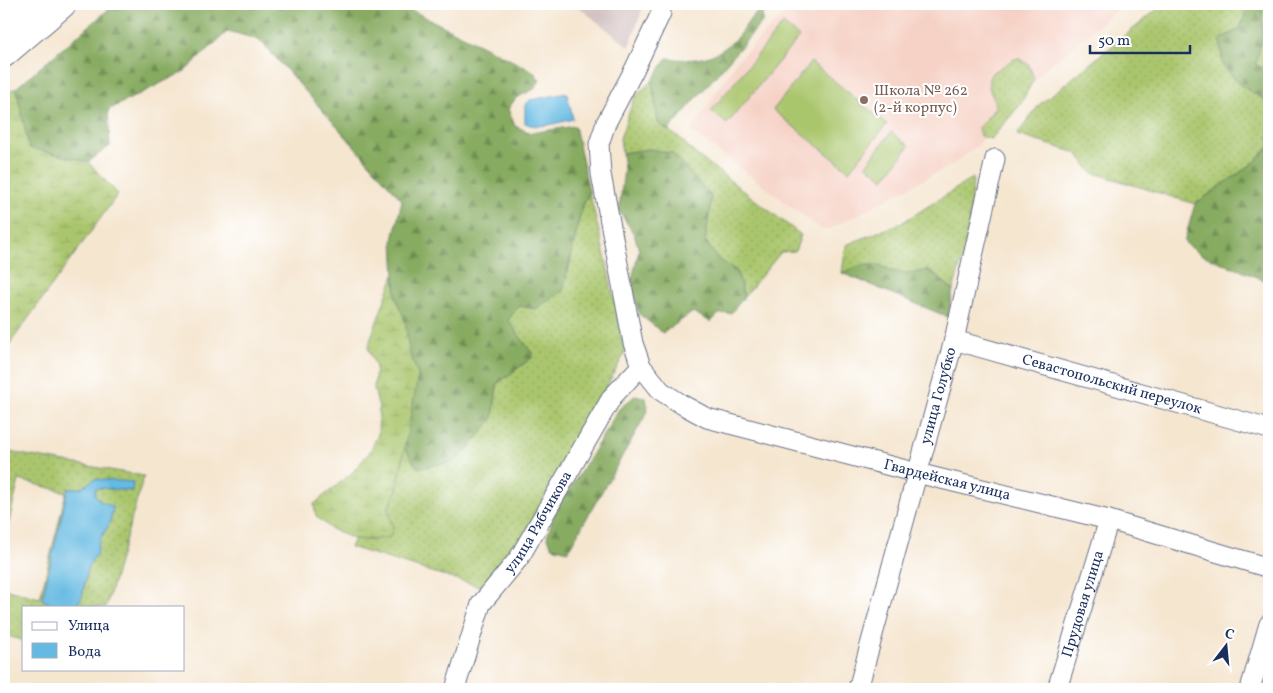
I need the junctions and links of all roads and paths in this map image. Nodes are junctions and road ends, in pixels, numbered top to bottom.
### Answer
1 (30, 4) edge
2 (63, 4) edge
3 (661, 12) dead end
4 (4, 26) edge
5 (4, 54) edge
6 (995, 159) dead end
7 (954, 340) junction
8 (641, 366) junction
9 (1269, 429) edge
10 (917, 473) junction
11 (1109, 520) junction
12 (1269, 568) edge
13 (1269, 624) edge
14 (455, 689) edge
15 (858, 689) edge
16 (1057, 689) edge
17 (1250, 689) edge

1 - 4 highway
2 - 5 highway
3 - 8 street
6 - 7 street, улица Голубко
7 - 9 street, Севастопольский переулок
7 - 10 street, улица Голубко
8 - 10 street, Гвардейская улица
8 - 14 street, улица Рябчикова
10 - 11 street, Гвардейская улица
10 - 15 street, улица Голубко
11 - 12 street, Гвардейская улица
11 - 16 street, Прудовая улица
13 - 17 street

